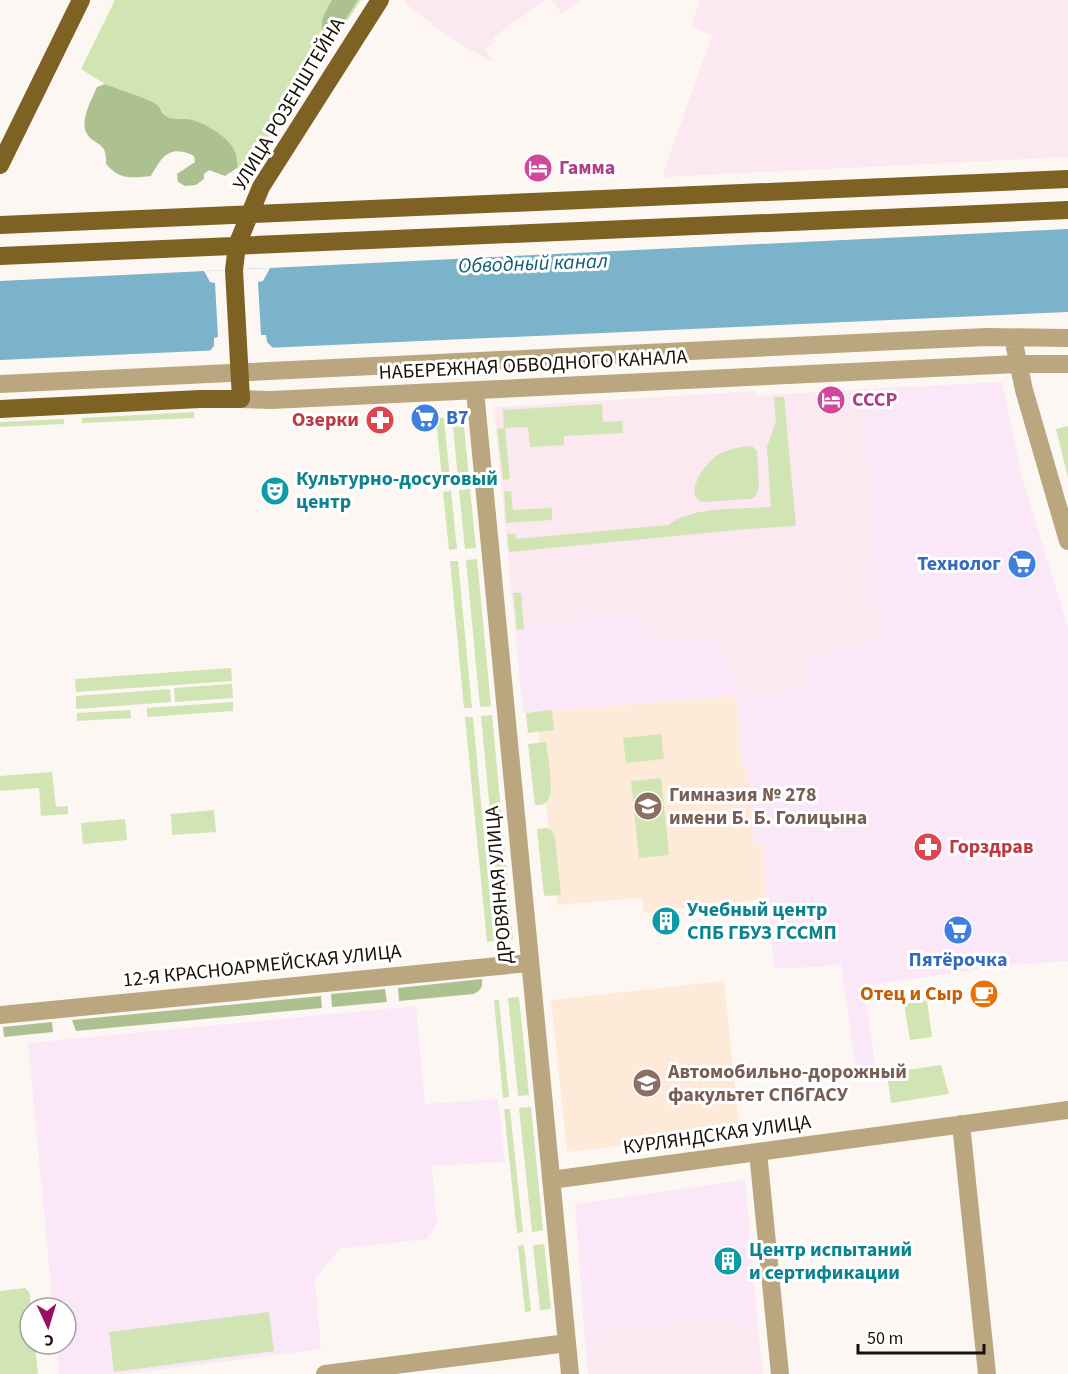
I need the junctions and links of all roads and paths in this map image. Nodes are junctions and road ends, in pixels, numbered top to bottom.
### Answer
1 (81, 0) edge
2 (380, 0) edge
3 (0, 165) edge
4 (1068, 179) edge
5 (1068, 210) edge
6 (249, 214) junction
7 (0, 225) edge
8 (237, 245) junction
9 (0, 255) edge
10 (1013, 338) junction
11 (1068, 338) edge
12 (1017, 363) junction
13 (1068, 364) edge
14 (240, 374) junction
15 (0, 384) edge
16 (475, 391) junction
17 (241, 399) junction
18 (0, 410) edge
19 (1068, 542) edge
20 (529, 963) junction
21 (0, 1015) edge
22 (1068, 1110) edge
23 (961, 1125) junction
24 (758, 1152) junction
25 (550, 1180) junction
26 (567, 1342) junction
27 (325, 1374) edge
28 (570, 1374) edge
29 (780, 1374) edge
30 (987, 1374) edge

1 - 3 main road
2 - 6 main road, УЛИЦА РОЗЕНШТЕЙНА
4 - 6 main road
5 - 8 main road
6 - 7 main road
6 - 8 main road, УЛИЦА РОЗЕНШТЕЙНА
8 - 9 main road
8 - 14 main road, УЛИЦА РОЗЕНШТЕЙНА
10 - 11 street, НАБЕРЕЖНАЯ ОБВОДНОГО КАНАЛА
10 - 12 street
10 - 14 street, НАБЕРЕЖНАЯ ОБВОДНОГО КАНАЛА
12 - 13 street, НАБЕРЕЖНАЯ ОБВОДНОГО КАНАЛА
12 - 16 street, НАБЕРЕЖНАЯ ОБВОДНОГО КАНАЛА
12 - 19 street
14 - 15 street, НАБЕРЕЖНАЯ ОБВОДНОГО КАНАЛА
14 - 17 main road, УЛИЦА РОЗЕНШТЕЙНА
16 - 17 street, НАБЕРЕЖНАЯ ОБВОДНОГО КАНАЛА
16 - 20 street, ДРОВЯНАЯ УЛИЦА
17 - 18 main road, НАБЕРЕЖНАЯ ОБВОДНОГО КАНАЛА
20 - 21 street, 12-Я КРАСНОАРМЕЙСКАЯ УЛИЦА
20 - 25 street, ДРОВЯНАЯ УЛИЦА
22 - 23 street, КУРЛЯНДСКАЯ УЛИЦА
23 - 24 street, КУРЛЯНДСКАЯ УЛИЦА
23 - 30 street
24 - 25 street, КУРЛЯНДСКАЯ УЛИЦА
24 - 29 street
25 - 26 street, ДРОВЯНАЯ УЛИЦА
26 - 27 street
26 - 28 street, ДРОВЯНАЯ УЛИЦА

